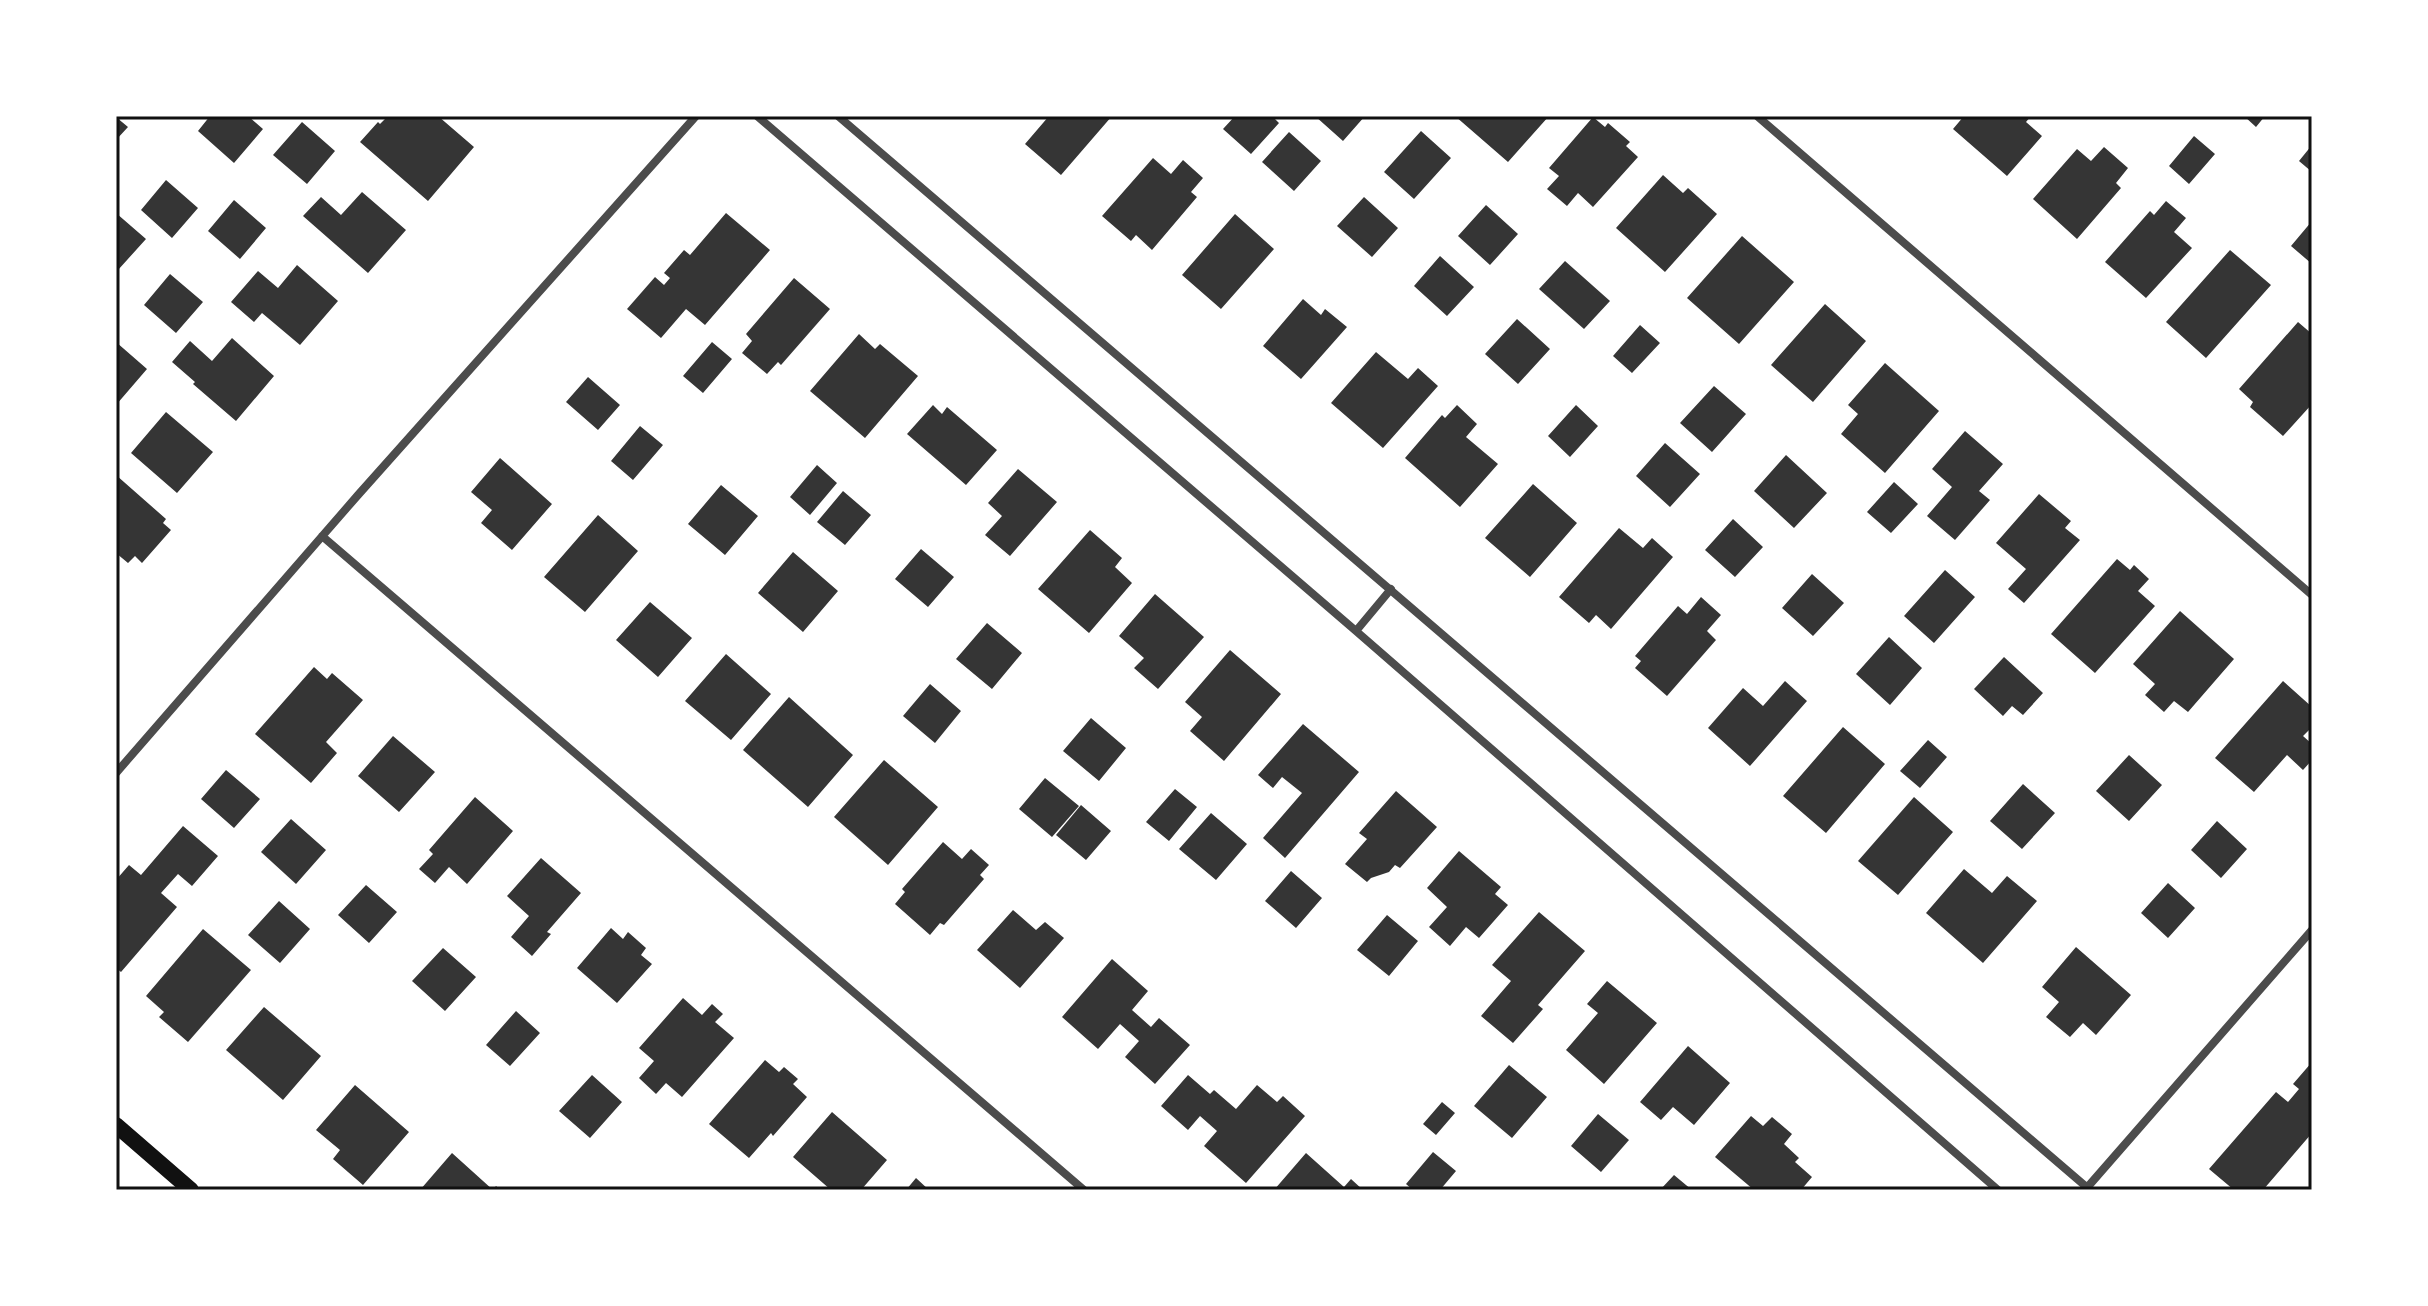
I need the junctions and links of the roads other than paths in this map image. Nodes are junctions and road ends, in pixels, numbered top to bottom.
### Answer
1 (696, 116) edge
2 (757, 116) edge
3 (838, 116) edge
4 (1757, 116) edge
5 (322, 536) junction
6 (1391, 589) junction
7 (2312, 595) edge
8 (1356, 631) junction
9 (116, 773) edge
10 (2312, 930) edge
11 (116, 1125) edge
12 (2087, 1189) edge
13 (191, 1190) edge
14 (1084, 1190) edge
15 (1998, 1190) edge

1 - 5 street
2 - 8 street
3 - 6 street
4 - 7 street
5 - 9 street
5 - 14 street
6 - 8 street
6 - 12 street
8 - 15 street
10 - 12 street
11 - 13 main road

